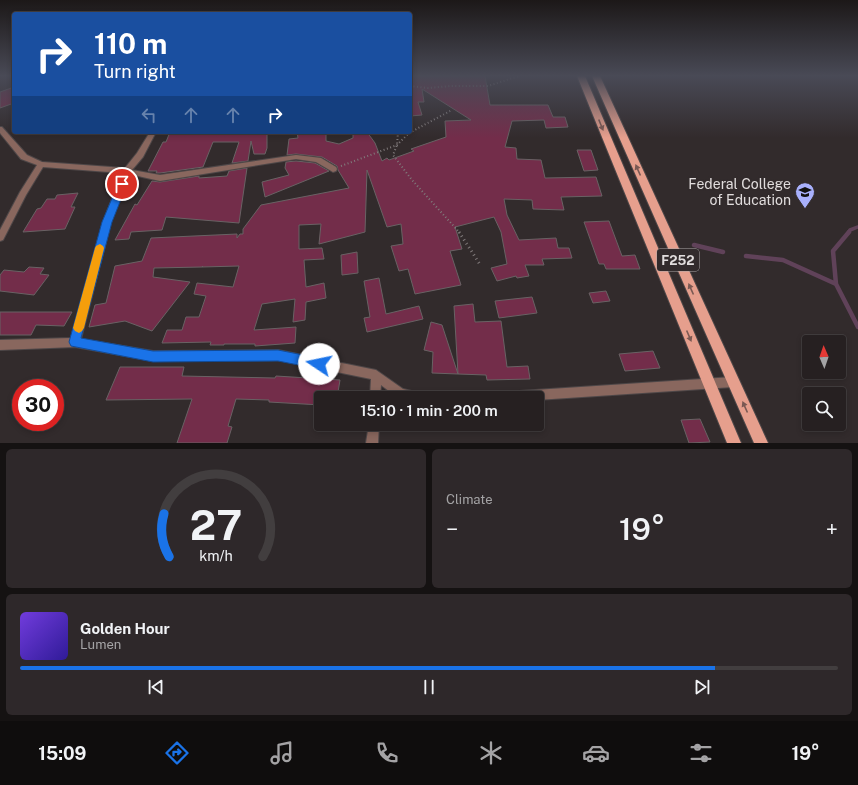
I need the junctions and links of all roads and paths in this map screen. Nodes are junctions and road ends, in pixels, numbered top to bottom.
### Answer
1 (590, 97) edge
2 (605, 97) edge
3 (452, 110) dead end
4 (0, 129) edge
5 (412, 131) edge
6 (152, 134) edge
7 (398, 134) edge
8 (408, 134) edge
9 (397, 145) junction
10 (41, 164) junction
11 (333, 169) joint
12 (128, 171) junction
13 (0, 238) edge
14 (481, 266) dead end
15 (75, 342) junction
16 (0, 345) edge
17 (376, 375) junction
18 (733, 382) junction
19 (709, 383) junction
20 (375, 391) edge
21 (397, 391) edge
22 (544, 394) edge
23 (373, 431) edge
24 (372, 443) edge
25 (734, 443) edge
26 (761, 443) edge

1 -> 19 main road, F252
18 -> 2 main road, F252
3 - 5 path
4 - 10 street
6 - 12 street
7 - 9 path
8 - 9 path
9 - 11 path
9 - 14 path
10 - 12 street
10 - 13 street
11 - 12 street
12 - 15 street
15 - 16 street
15 - 17 street
17 - 20 street
17 - 21 street
18 - 19 street
26 -> 18 main road, F252
19 - 22 street
19 - 25 main road, F252
23 - 24 street

